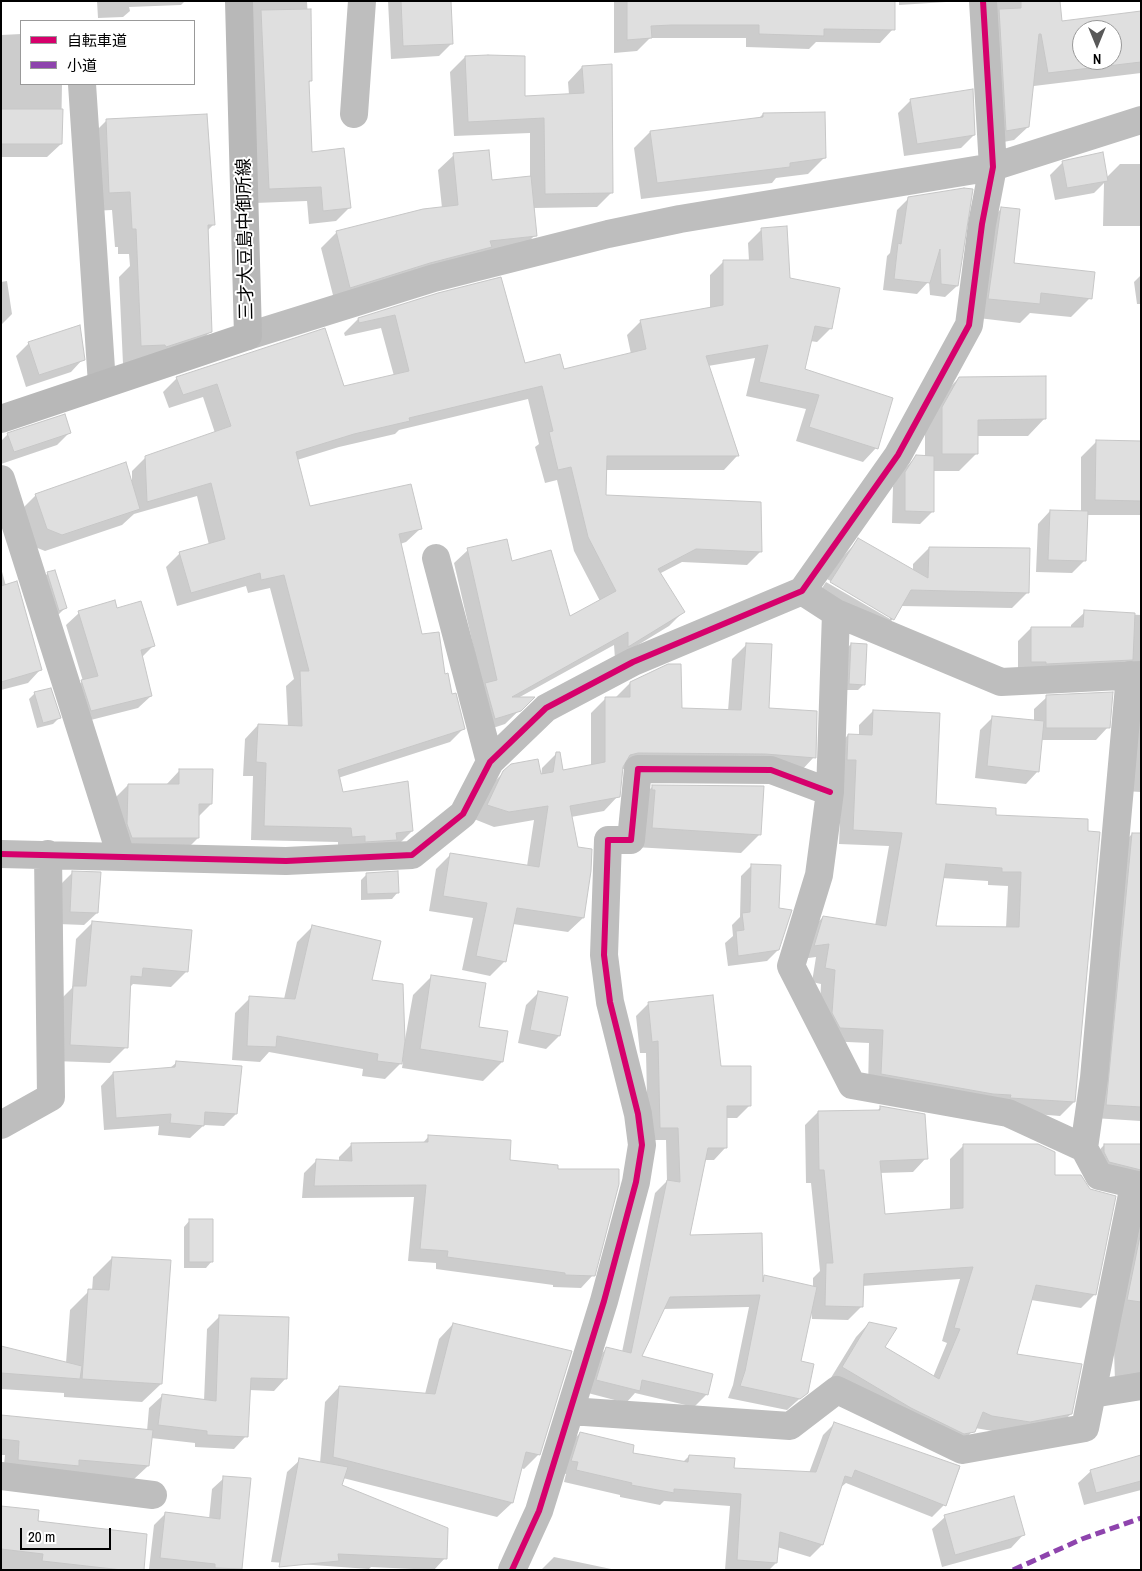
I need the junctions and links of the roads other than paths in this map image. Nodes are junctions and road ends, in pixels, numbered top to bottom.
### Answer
1 (239, 1) edge
2 (362, 1) edge
3 (983, 1) edge
4 (82, 85) edge
5 (354, 114) dead end
6 (1141, 120) edge
7 (993, 167) junction
8 (248, 336) junction
9 (102, 384) junction
10 (1, 419) edge
11 (1, 479) edge
12 (436, 558) dead end
13 (802, 591) junction
14 (836, 614) junction
15 (1135, 675) edge
16 (490, 762) junction
17 (830, 792) junction
18 (1, 854) edge
19 (48, 854) junction
20 (121, 856) junction
21 (1, 1125) edge
22 (1084, 1148) junction
23 (1138, 1185) edge
24 (1141, 1386) edge
25 (1092, 1394) junction
26 (570, 1411) junction
27 (1, 1476) edge
28 (152, 1495) dead end
29 (512, 1570) edge

1 - 8 main road, 三才大豆島中御所線
2 - 5 street
3 - 7 street
4 - 9 street
6 - 7 street
7 - 8 street
7 - 13 street
8 - 9 main road, 三才大豆島中御所線
9 - 10 main road, 三才大豆島中御所線
11 - 20 street
12 - 16 street
13 - 14 street
13 - 16 street
14 - 15 street
14 - 17 street
15 - 22 street
16 - 20 street
17 - 22 street
17 - 26 street
18 - 19 street
19 - 20 street
19 - 21 street
22 - 23 street
23 - 25 street
24 - 25 street
25 - 26 street
26 - 29 street
27 - 28 street

